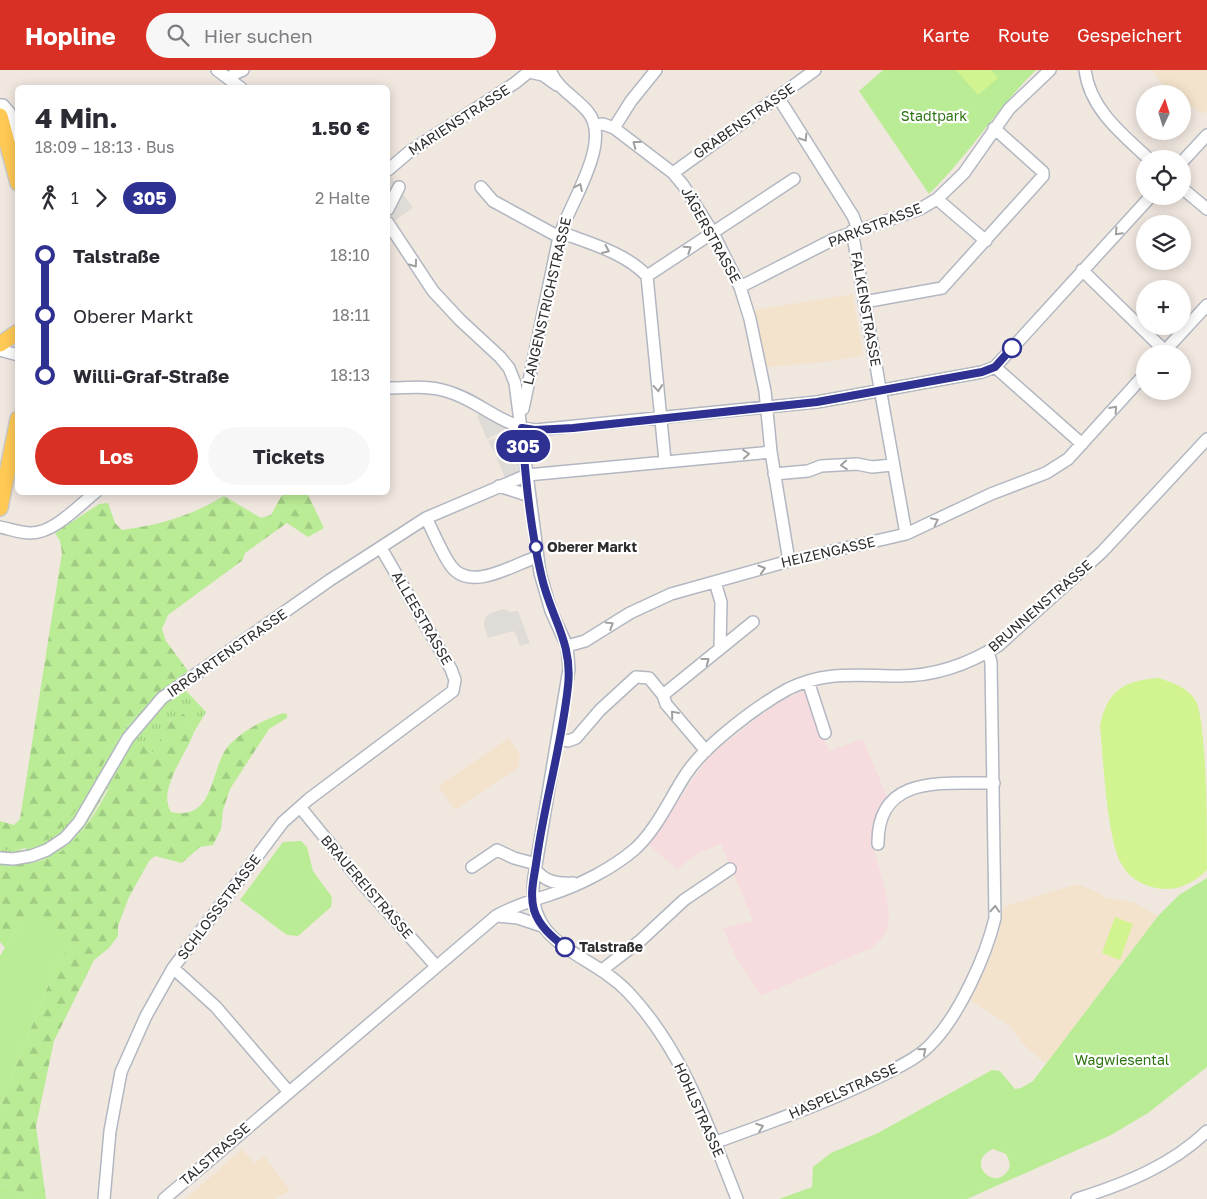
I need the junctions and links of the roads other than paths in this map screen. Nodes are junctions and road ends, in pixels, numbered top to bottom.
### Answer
1 (217, 70) edge
2 (243, 70) edge
3 (550, 70) edge
4 (656, 70) edge
5 (815, 70) edge
6 (1050, 70) edge
7 (1085, 70) edge
8 (530, 71) edge
9 (231, 80) junction
10 (237, 85) edge
11 (560, 87) junction
12 (778, 97) junction
13 (0, 105) edge
14 (0, 116) edge
15 (596, 125) junction
16 (614, 128) junction
17 (994, 128) junction
18 (15, 131) edge
19 (1207, 135) edge
20 (1141, 150) edge
21 (1191, 152) edge
22 (390, 168) edge
23 (15, 172) edge
24 (673, 173) junction
25 (794, 180) dead end
26 (399, 187) dead end
27 (481, 187) dead end
28 (1191, 196) edge
29 (936, 199) junction
30 (390, 205) edge
31 (1143, 205) edge
32 (1207, 209) edge
33 (390, 227) edge
34 (855, 230) junction
35 (713, 233) junction
36 (560, 235) junction
37 (986, 241) junction
38 (1082, 270) junction
39 (647, 276) junction
40 (740, 287) junction
41 (864, 302) junction
42 (1207, 305) edge
43 (15, 334) edge
44 (0, 344) edge
45 (1156, 345) edge
46 (1170, 345) edge
47 (0, 350) edge
48 (15, 354) edge
49 (995, 367) junction
50 (508, 368) junction
51 (531, 370) junction
52 (1136, 384) edge
53 (390, 388) edge
54 (880, 392) junction
55 (767, 408) junction
56 (661, 418) junction
57 (522, 426) junction
58 (15, 434) edge
59 (1207, 439) edge
60 (1082, 444) junction
61 (771, 452) junction
62 (665, 460) junction
63 (892, 465) junction
64 (774, 474) junction
65 (527, 475) junction
66 (499, 486) junction
67 (92, 495) edge
68 (530, 496) junction
69 (0, 508) edge
70 (426, 518) junction
71 (0, 527) edge
72 (906, 534) junction
73 (381, 548) junction
74 (537, 557) junction
75 (789, 561) junction
76 (715, 582) junction
77 (754, 622) dead end
78 (567, 646) junction
79 (720, 648) junction
80 (988, 652) junction
81 (808, 681) junction
82 (453, 691) joint
83 (662, 695) junction
84 (825, 733) dead end
85 (558, 739) junction
86 (706, 751) junction
87 (994, 783) junction
88 (300, 807) junction
89 (878, 844) dead end
90 (0, 858) edge
91 (472, 867) dead end
92 (536, 867) junction
93 (730, 869) dead end
94 (578, 882) junction
95 (532, 899) junction
96 (496, 916) junction
97 (542, 926) junction
98 (436, 966) junction
99 (173, 968) junction
100 (602, 970) junction
101 (288, 1091) junction
102 (1205, 1136) edge
103 (714, 1144) junction
104 (104, 1199) edge
105 (164, 1199) edge
106 (737, 1199) edge
107 (1077, 1199) edge

1 - 9 street
2 - 9 street
3 - 11 street
4 - 16 street
5 - 12 street, GRABENSTRASSE
6 - 17 street, PARKSTRASSE
7 - 20 street
8 - 11 street
8 - 22 street, MARIENSTRASSE
9 - 10 street
11 - 15 street
12 - 24 street, GRABENSTRASSE
12 -> 34 street, FALKENSTRASSE
13 - 18 street
14 - 23 main road
15 - 16 street, JÄGERSTRASSE
36 -> 15 street, LANGENSTRICHSTRASSE
24 -> 16 street, JÄGERSTRASSE
17 - 29 street, PARKSTRASSE
17 - 37 street
19 - 21 street
24 - 35 street, JÄGERSTRASSE
25 - 35 street
26 - 30 street
27 - 36 street
28 - 32 street
29 - 34 street, PARKSTRASSE
29 - 37 street
31 -> 38 street
33 -> 50 street
34 - 40 street, PARKSTRASSE
34 - 41 street, FALKENSTRASSE
39 -> 35 street
35 - 40 street, JÄGERSTRASSE
36 -> 39 street
36 - 51 street, LANGENSTRICHSTRASSE
37 - 41 street
38 - 45 street
38 - 49 street
39 -> 56 street
40 - 55 street, JÄGERSTRASSE
41 - 54 street, FALKENSTRASSE
42 - 46 street
43 - 44 main road
47 - 48 street
49 - 54 street
49 - 60 street
50 - 51 street
50 - 57 street
51 - 57 street, LANGENSTRICHSTRASSE
60 -> 52 street, HEIZENGASSE
53 - 57 street
54 - 55 street
54 - 63 street, FALKENSTRASSE
55 - 56 street
55 - 61 street, JÄGERSTRASSE
56 - 57 street
56 - 62 street
57 - 65 street
58 - 69 main road
59 - 80 street, BRUNNENSTRASSE
72 -> 60 street, HEIZENGASSE
62 -> 61 street, IRRGARTENSTRASSE
61 - 64 street, JÄGERSTRASSE
62 - 65 street, IRRGARTENSTRASSE
63 -> 64 street
63 - 72 street, FALKENSTRASSE
64 - 75 street, JÄGERSTRASSE
65 - 66 street, IRRGARTENSTRASSE
65 - 68 street
66 - 68 street
66 - 70 street, IRRGARTENSTRASSE
67 - 71 street
68 - 74 street
70 - 73 street, IRRGARTENSTRASSE
70 - 74 street
72 - 75 street, HEIZENGASSE
73 - 82 street, ALLEESTRASSE
73 - 90 street, IRRGARTENSTRASSE
74 - 78 street
76 -> 75 street, HEIZENGASSE
78 -> 76 street, HEIZENGASSE
76 - 79 street
77 - 79 street
78 - 85 street
83 -> 79 street
80 - 81 street, BRUNNENSTRASSE
80 - 87 street, HASPELSTRASSE
81 - 84 street
81 - 86 street, BRUNNENSTRASSE
82 - 88 street, SCHLOSSSTRASSE
83 - 85 street
86 -> 83 street
85 - 92 street
86 - 94 street, BRUNNENSTRASSE
87 - 89 street
103 -> 87 street, HASPELSTRASSE
88 - 98 street, BRAUEREISTRASSE
88 - 99 street, SCHLOSSSTRASSE
91 - 92 street, BRUNNENSTRASSE
92 - 94 street, BRUNNENSTRASSE
92 - 95 street
93 - 100 street
94 - 95 street, BRUNNENSTRASSE
95 - 96 street, TALSTRASSE
95 - 97 street, HOHLSTRASSE
96 - 97 street
96 - 98 street, TALSTRASSE
97 - 100 street, HOHLSTRASSE
98 - 101 street, TALSTRASSE
99 - 101 street
99 - 104 street, SCHLOSSSTRASSE
100 - 103 street, HOHLSTRASSE
101 - 105 street, TALSTRASSE
102 - 107 street
103 - 106 street, HOHLSTRASSE

